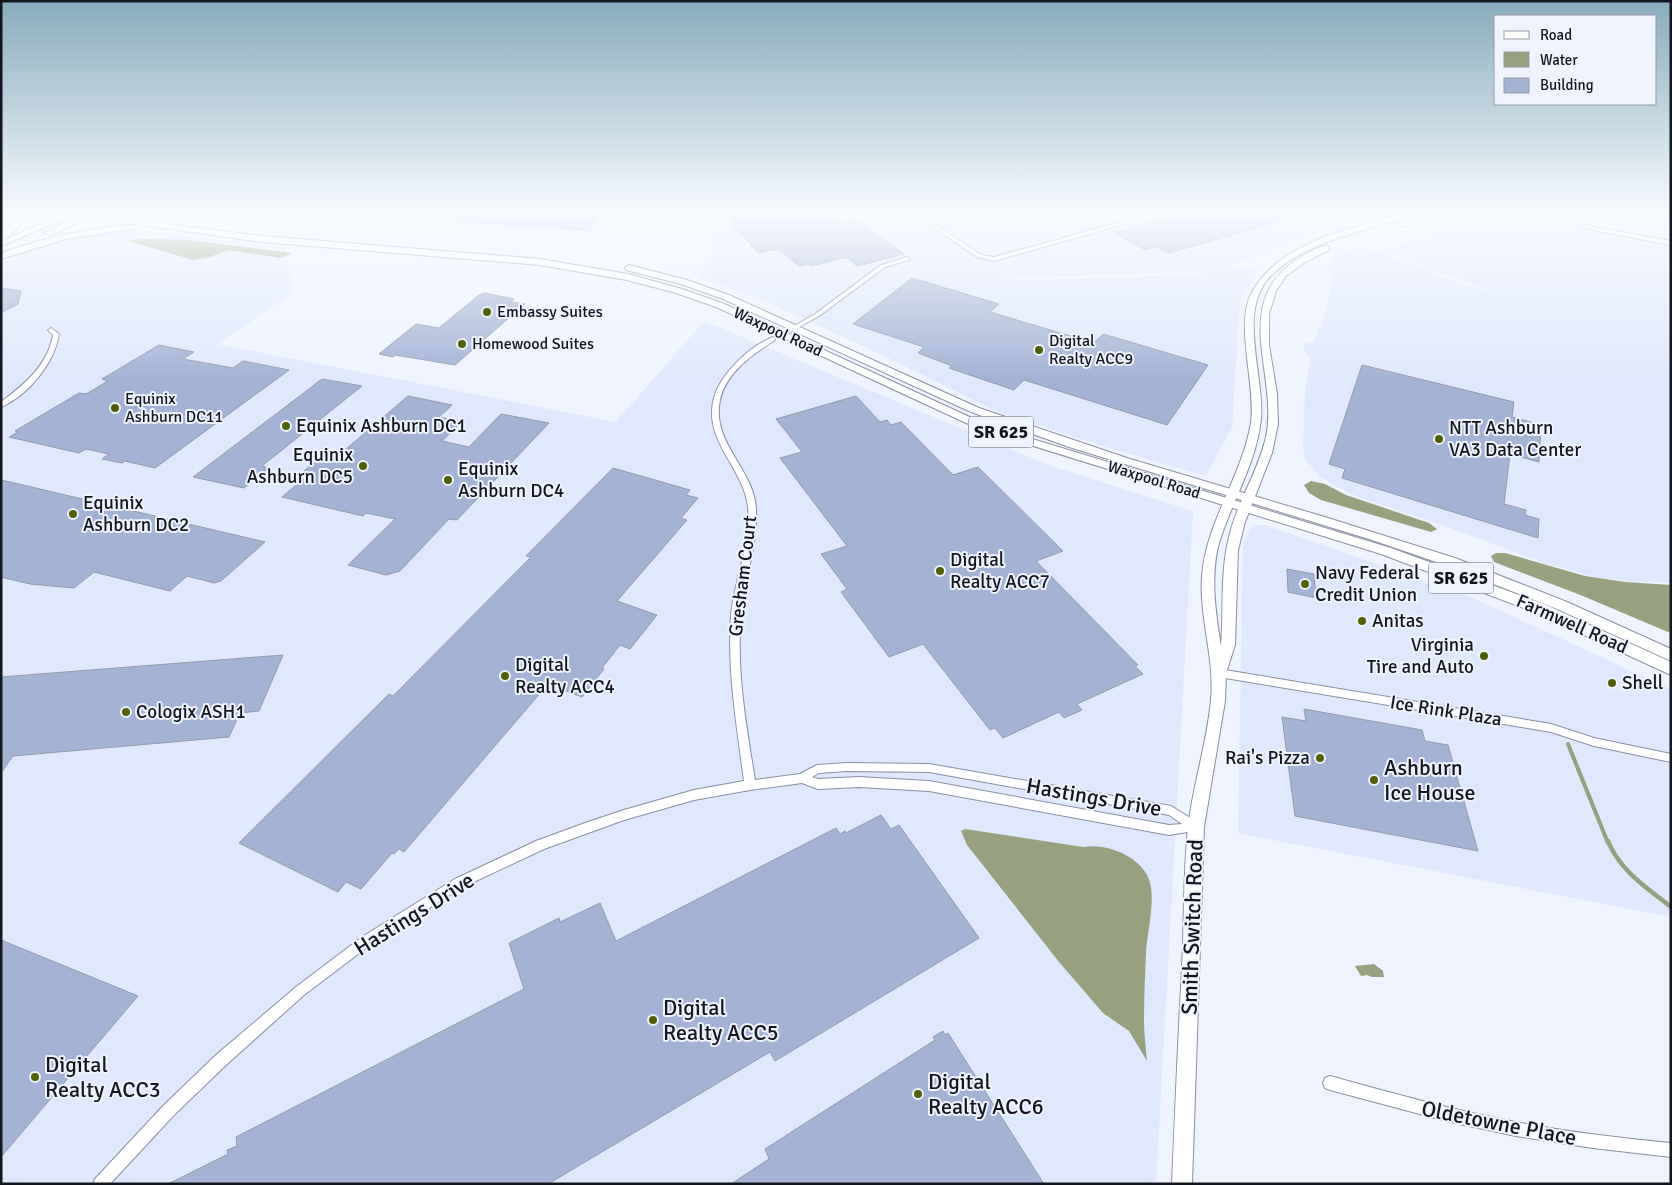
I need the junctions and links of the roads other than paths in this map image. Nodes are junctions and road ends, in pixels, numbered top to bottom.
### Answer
1 (585, 269) edge
2 (637, 269) edge
3 (879, 269) edge
4 (1273, 269) edge
5 (1290, 269) edge
6 (795, 327) junction
7 (51, 330) dead end
8 (778, 336) junction
9 (1, 404) edge
10 (1232, 498) junction
11 (1247, 503) junction
12 (1671, 656) edge
13 (1671, 669) edge
14 (1219, 673) junction
15 (1671, 758) edge
16 (802, 778) junction
17 (750, 785) junction
18 (1196, 827) junction
19 (1330, 1083) dead end
20 (1671, 1150) edge
21 (100, 1184) edge
22 (1182, 1184) edge

1 - 8 main road, Waxpool Road / SR 625
2 - 6 main road, Waxpool Road / SR 625
3 - 6 street, Gresham Court
4 - 10 main road
5 - 11 main road
6 - 8 street, Gresham Court
6 - 10 main road, Waxpool Road / SR 625
7 - 9 street
8 - 10 main road, Waxpool Road / SR 625
8 - 17 street, Gresham Court
10 - 11 main road, Waxpool Road / SR 625
10 - 14 main road, Smith Switch Road
11 - 12 main road, Farmwell Road / SR 625
11 - 13 main road, Farmwell Road / SR 625
11 - 14 main road, Smith Switch Road
14 - 15 street, Ice Rink Plaza
14 - 18 main road, Smith Switch Road
16 - 17 street, Hastings Drive
16 - 18 street, Hastings Drive
16 - 18 street, Hastings Drive
17 - 21 street, Hastings Drive
18 - 22 main road, Smith Switch Road
19 - 20 street, Oldetowne Place

